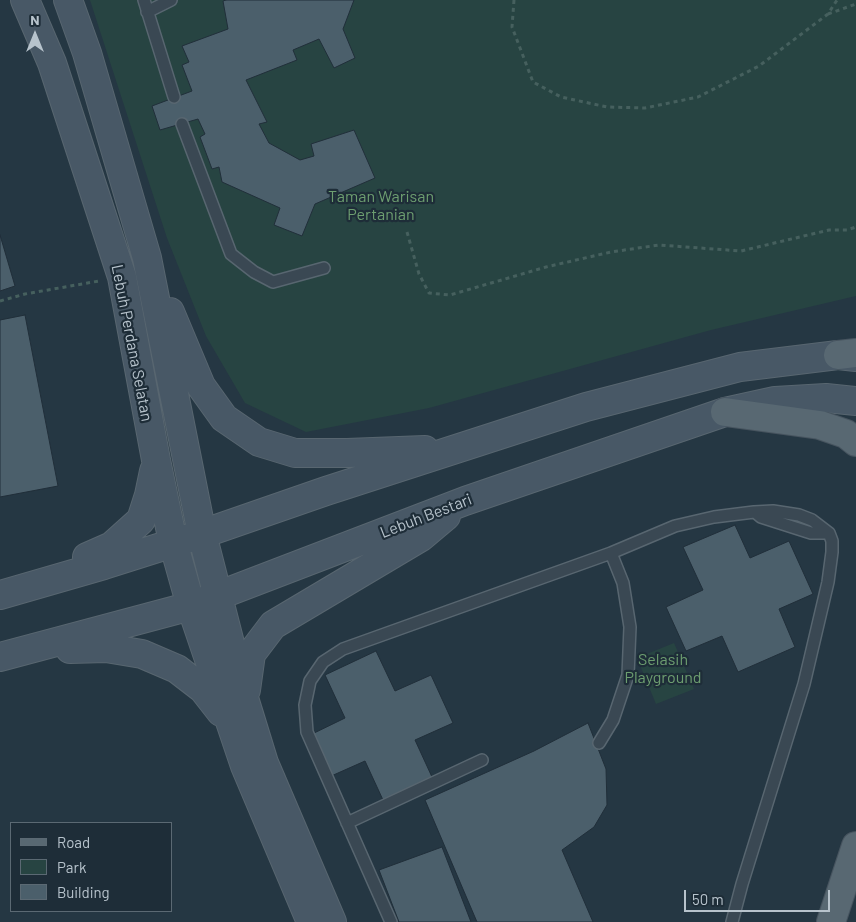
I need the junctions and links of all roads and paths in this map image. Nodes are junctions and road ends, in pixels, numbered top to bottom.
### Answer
1 (25, 0) edge
2 (68, 0) edge
3 (144, 0) edge
4 (171, 0) edge
5 (514, 0) edge
6 (837, 0) edge
7 (856, 4) edge
8 (147, 12) junction
9 (828, 14) junction
10 (174, 98) dead end
11 (182, 124) dead end
12 (856, 227) edge
13 (406, 232) dead end
14 (146, 258) junction
15 (324, 268) dead end
16 (122, 277) junction
17 (0, 301) edge
18 (850, 355) edge
19 (856, 402) edge
20 (724, 412) junction
21 (856, 442) edge
22 (458, 448) junction
23 (156, 460) junction
24 (465, 501) junction
25 (202, 534) junction
26 (173, 542) junction
27 (611, 553) junction
28 (0, 593) edge
29 (219, 596) junction
30 (190, 606) junction
31 (28, 650) junction
32 (0, 657) edge
33 (244, 698) junction
34 (231, 725) junction
35 (599, 743) dead end
36 (482, 760) dead end
37 (347, 823) junction
38 (856, 846) edge
39 (311, 922) edge
40 (332, 922) edge
41 (391, 922) edge
42 (732, 922) edge
43 (831, 922) edge

1 - 16 main road, Lebuh Perdana Selatan
2 - 14 main road, Lebuh Perdana Selatan
3 - 8 lane
4 - 8 lane
5 - 9 path
6 - 9 path
7 - 9 path
8 - 10 lane
11 - 15 lane
12 - 13 path
14 - 22 main road
14 - 25 main road, Lebuh Perdana Selatan
16 - 17 path
16 - 23 main road, Lebuh Perdana Selatan
18 - 22 main road
19 - 20 main road, Lebuh Bestari
20 - 21 main road
20 - 24 main road, Lebuh Bestari
22 - 25 main road
23 - 26 main road, Lebuh Perdana Selatan
23 - 28 main road
24 - 29 main road, Lebuh Bestari
24 - 33 main road
25 - 26 main road
25 - 29 main road, Lebuh Perdana Selatan
26 - 28 main road
26 - 30 main road, Lebuh Perdana Selatan
27 - 35 lane
27 - 37 lane
27 - 42 lane
29 - 30 main road, Lebuh Bestari
29 - 33 main road, Lebuh Perdana Selatan
30 - 31 main road, Lebuh Bestari
30 - 34 main road, Lebuh Perdana Selatan
31 - 32 main road, Lebuh Bestari
31 - 34 main road
33 - 40 main road, Lebuh Perdana Selatan
34 - 39 main road, Lebuh Perdana Selatan
36 - 37 lane
37 - 41 lane
38 - 43 main road

